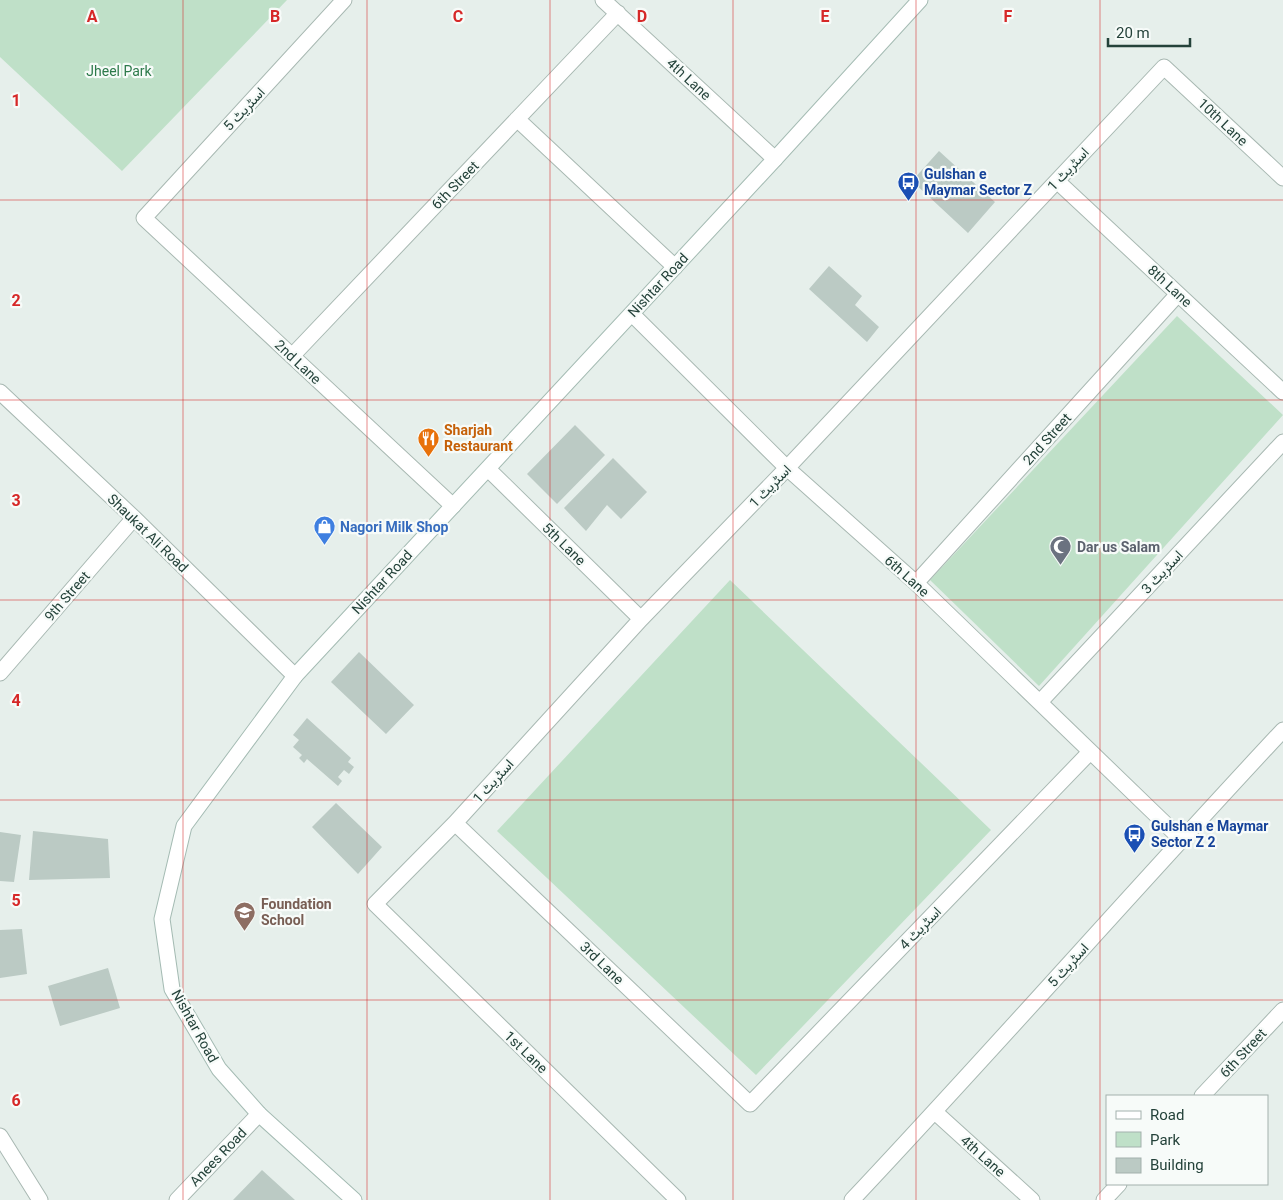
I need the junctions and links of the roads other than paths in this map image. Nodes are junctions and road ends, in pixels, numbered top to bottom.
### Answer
1 (344, 0) edge
2 (603, 0) edge
3 (920, 0) edge
4 (618, 13) junction
5 (1164, 67) joint
6 (517, 119) junction
7 (775, 159) junction
8 (1283, 178) edge
9 (1057, 181) junction
10 (144, 218) joint
11 (675, 267) junction
12 (1178, 294) junction
13 (632, 314) junction
14 (292, 356) junction
15 (0, 392) edge
16 (1283, 392) edge
17 (1283, 442) edge
18 (788, 468) junction
19 (488, 469) junction
20 (453, 506) junction
21 (134, 518) junction
22 (916, 584) junction
23 (641, 618) junction
24 (0, 673) edge
25 (295, 676) junction
26 (1040, 702) junction
27 (1283, 730) edge
28 (1090, 752) junction
29 (455, 823) junction
30 (1181, 839) junction
31 (375, 904) joint
32 (1283, 1010) edge
33 (1203, 1095) edge
34 (750, 1104) joint
35 (935, 1112) junction
36 (259, 1114) junction
37 (0, 1136) edge
38 (1119, 1185) edge
39 (40, 1200) edge
40 (177, 1200) edge
41 (354, 1200) edge
42 (678, 1200) edge
43 (852, 1200) edge
44 (1032, 1200) edge
45 (1104, 1200) edge

1 - 10 street, اسٹریٹ 5
2 - 4 street, 4th Lane
3 - 7 street, Nishtar Road
4 - 6 street, 6th Street
4 - 7 street, 4th Lane
5 - 8 street, 10th Lane
5 - 9 street, اسٹریٹ 1
6 - 11 street
6 - 14 street, 6th Street
7 - 11 street, Nishtar Road
9 - 12 street, 8th Lane
9 - 18 street, اسٹریٹ 1
10 - 14 street, 2nd Lane
11 - 13 street, Nishtar Road
12 - 16 street, 8th Lane
12 - 22 street, 2nd Street
13 - 18 street, 6th Lane
13 - 19 street, Nishtar Road
14 - 20 street, 2nd Lane
15 - 21 street, Shaukat Ali Road
17 - 26 street, اسٹریٹ 3
18 - 22 street, 6th Lane
18 - 23 street, اسٹریٹ 1
19 - 20 street, Nishtar Road
19 - 23 street, 5th Lane
20 - 25 street, Nishtar Road
21 - 24 street, 9th Street
21 - 25 street, Shaukat Ali Road
22 - 26 street, 6th Lane
23 - 29 street, اسٹریٹ 1
25 - 36 street, Nishtar Road
26 - 28 street, 6th Lane
27 - 30 street, اسٹریٹ 5
28 - 30 street, 6th Lane
28 - 34 street, اسٹریٹ 4
29 - 31 street, اسٹریٹ 1
29 - 34 street, 3rd Lane
30 - 35 street, اسٹریٹ 5
31 - 42 street, 1st Lane
32 - 33 street, 6th Street
35 - 43 street, اسٹریٹ 5
35 - 44 street, 4th Lane
36 - 40 street, Anees Road
36 - 41 street, Nishtar Road
37 - 39 street
38 - 45 street

